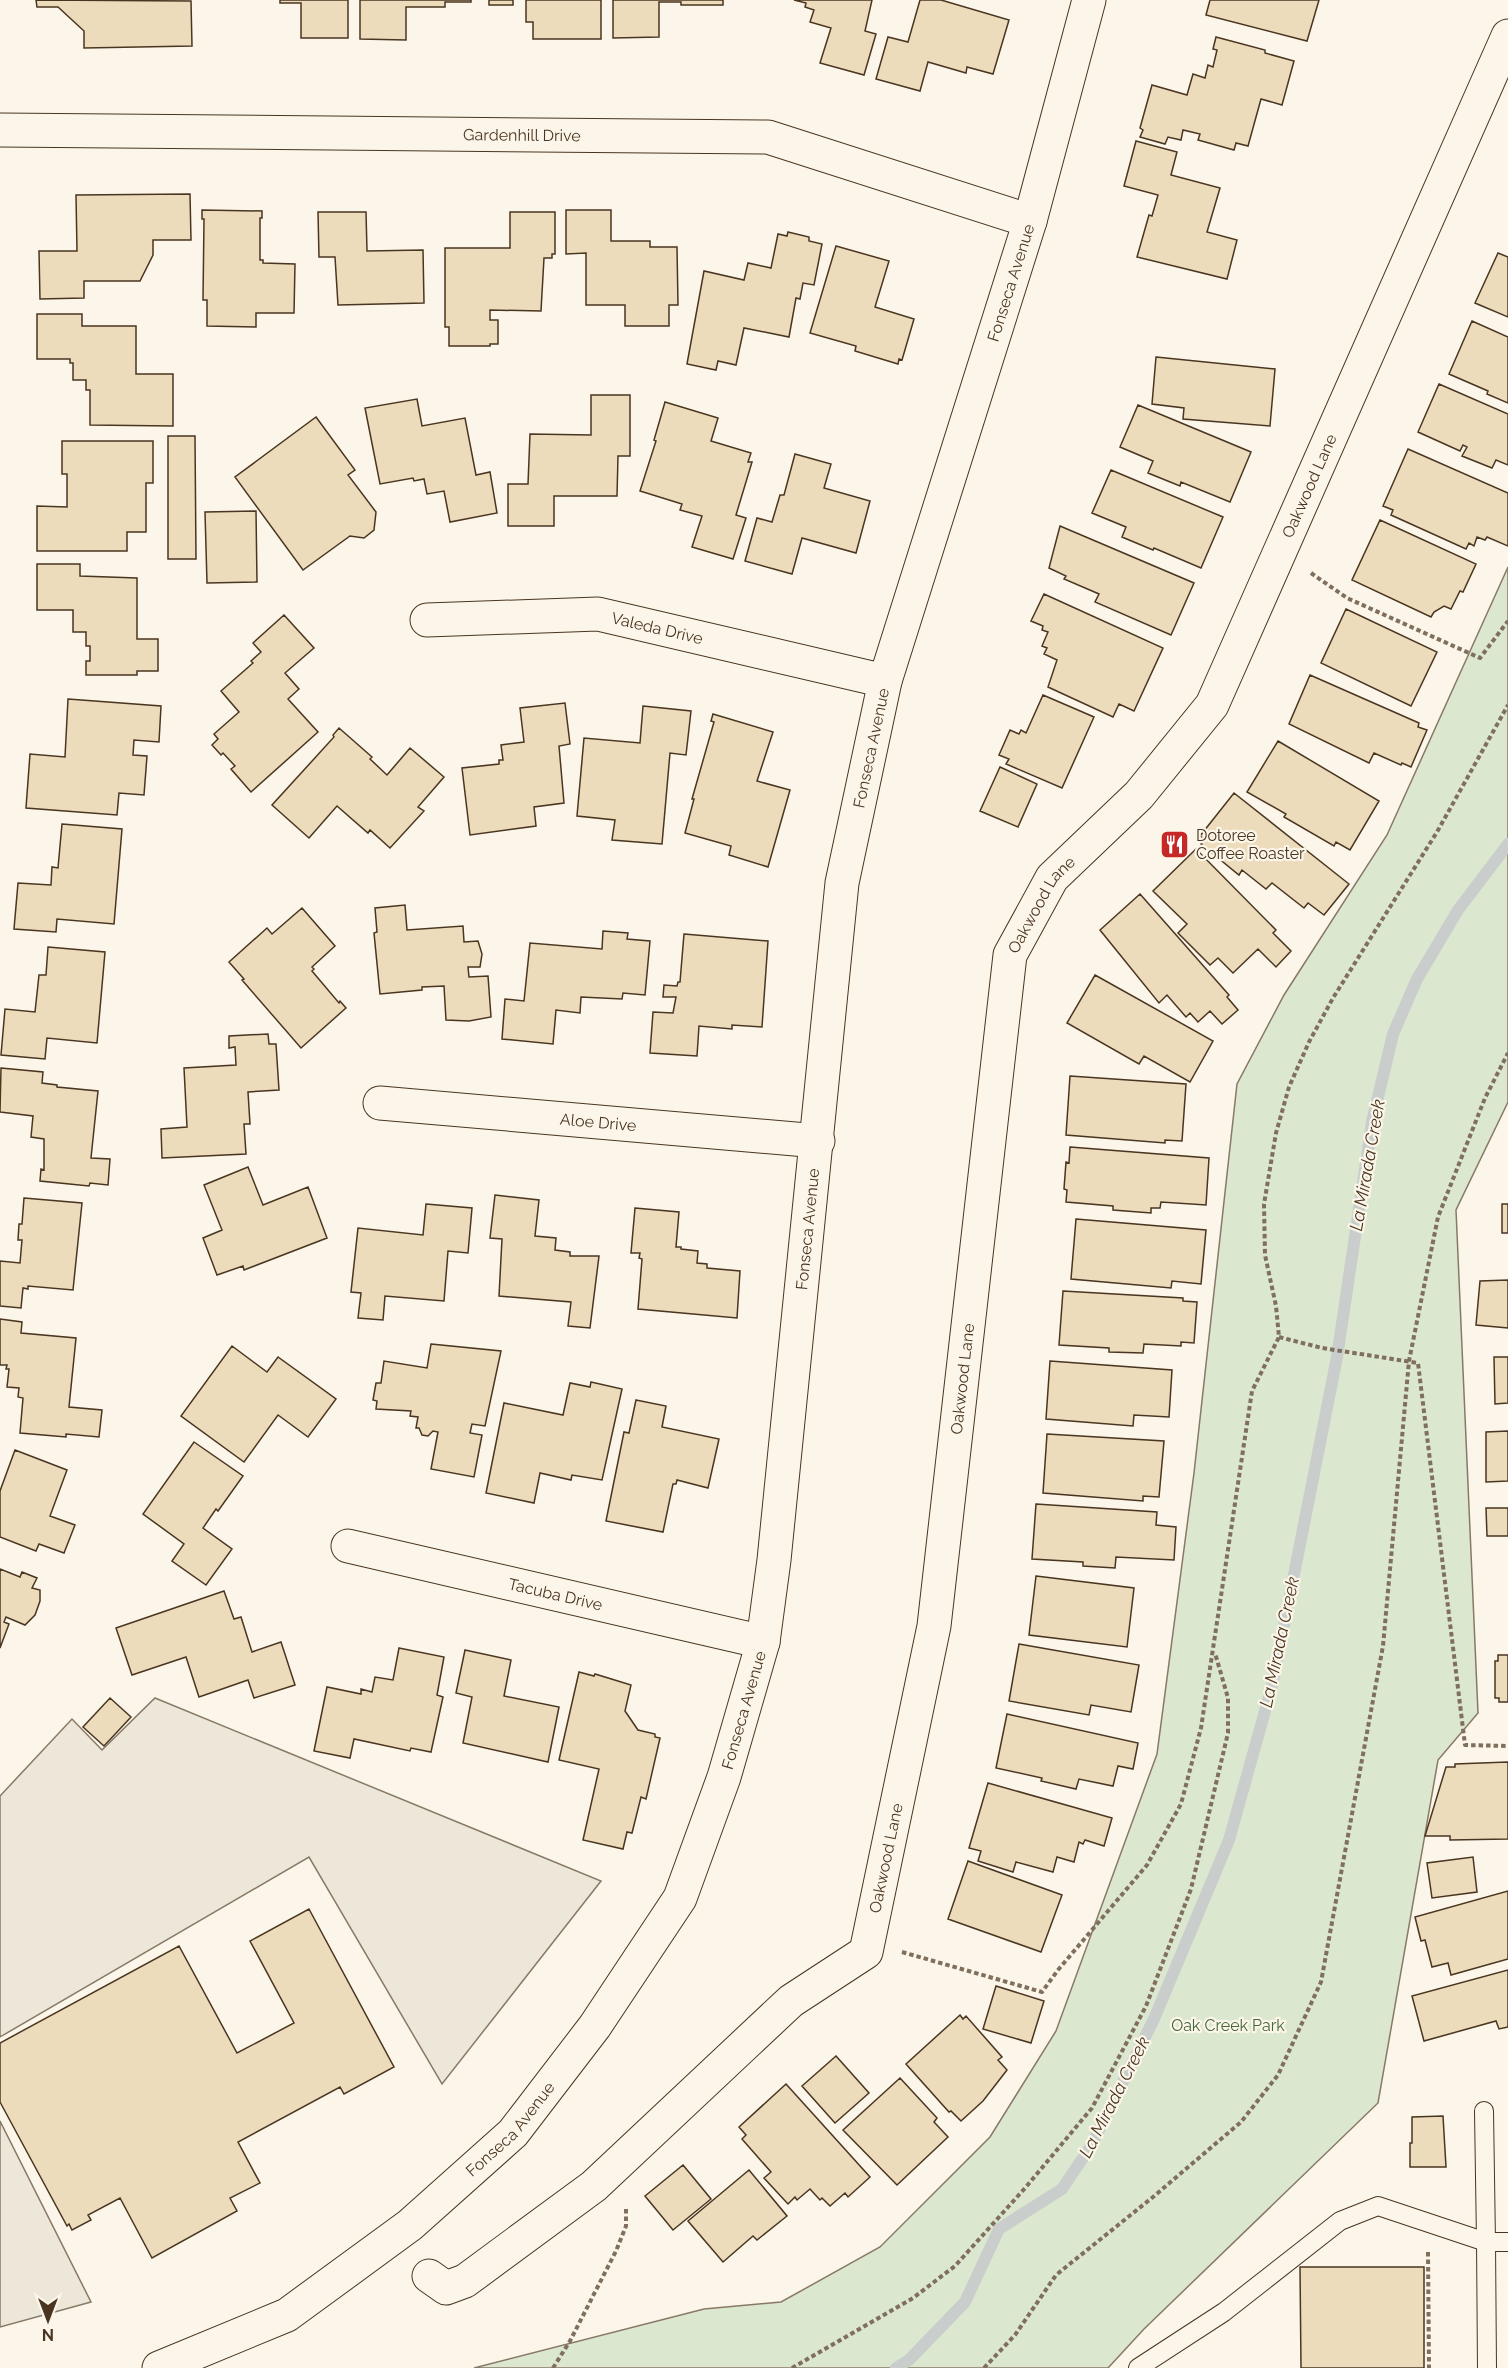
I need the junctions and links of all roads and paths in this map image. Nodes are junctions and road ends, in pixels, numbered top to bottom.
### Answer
1 (1089, 0) edge
2 (1508, 36) edge
3 (0, 130) edge
4 (1030, 221) junction
5 (1278, 556) junction
6 (427, 620) dead end
7 (1508, 621) edge
8 (885, 681) junction
9 (1508, 705) edge
10 (1508, 1053) edge
11 (380, 1103) dead end
12 (818, 1141) junction
13 (1279, 1336) junction
14 (1408, 1361) junction
15 (348, 1546) dead end
16 (763, 1642) junction
17 (1214, 1650) junction
18 (1508, 1746) edge
19 (867, 1947) junction
20 (1484, 2111) dead end
21 (603, 2178) junction
22 (1428, 2223) junction
23 (1486, 2242) junction
24 (1508, 2242) edge
25 (429, 2276) dead end
26 (159, 2368) edge
27 (553, 2368) edge
28 (792, 2368) edge
29 (984, 2368) edge
30 (1138, 2368) edge
31 (1429, 2368) edge
32 (1487, 2368) edge

1 - 4 street, Fonseca Avenue
2 - 5 street, Oakwood Lane
3 - 4 street, Gardenhill Drive
4 - 8 street, Fonseca Avenue
5 - 7 path
5 - 19 street, Oakwood Lane
6 - 8 street, Valeda Drive
8 - 12 street, Fonseca Avenue
9 - 13 path
10 - 14 path
11 - 12 street, Aloe Drive
12 - 16 street, Fonseca Avenue
13 - 14 path
13 - 17 path
14 - 18 path
14 - 29 path
15 - 16 street, Tacuba Drive
16 - 26 street, Fonseca Avenue
17 - 19 path
17 - 28 path
19 - 21 street
20 - 23 lane
21 - 25 street
21 - 27 path
22 - 23 lane
22 - 30 lane
22 - 31 path
23 - 24 lane
23 - 32 lane

